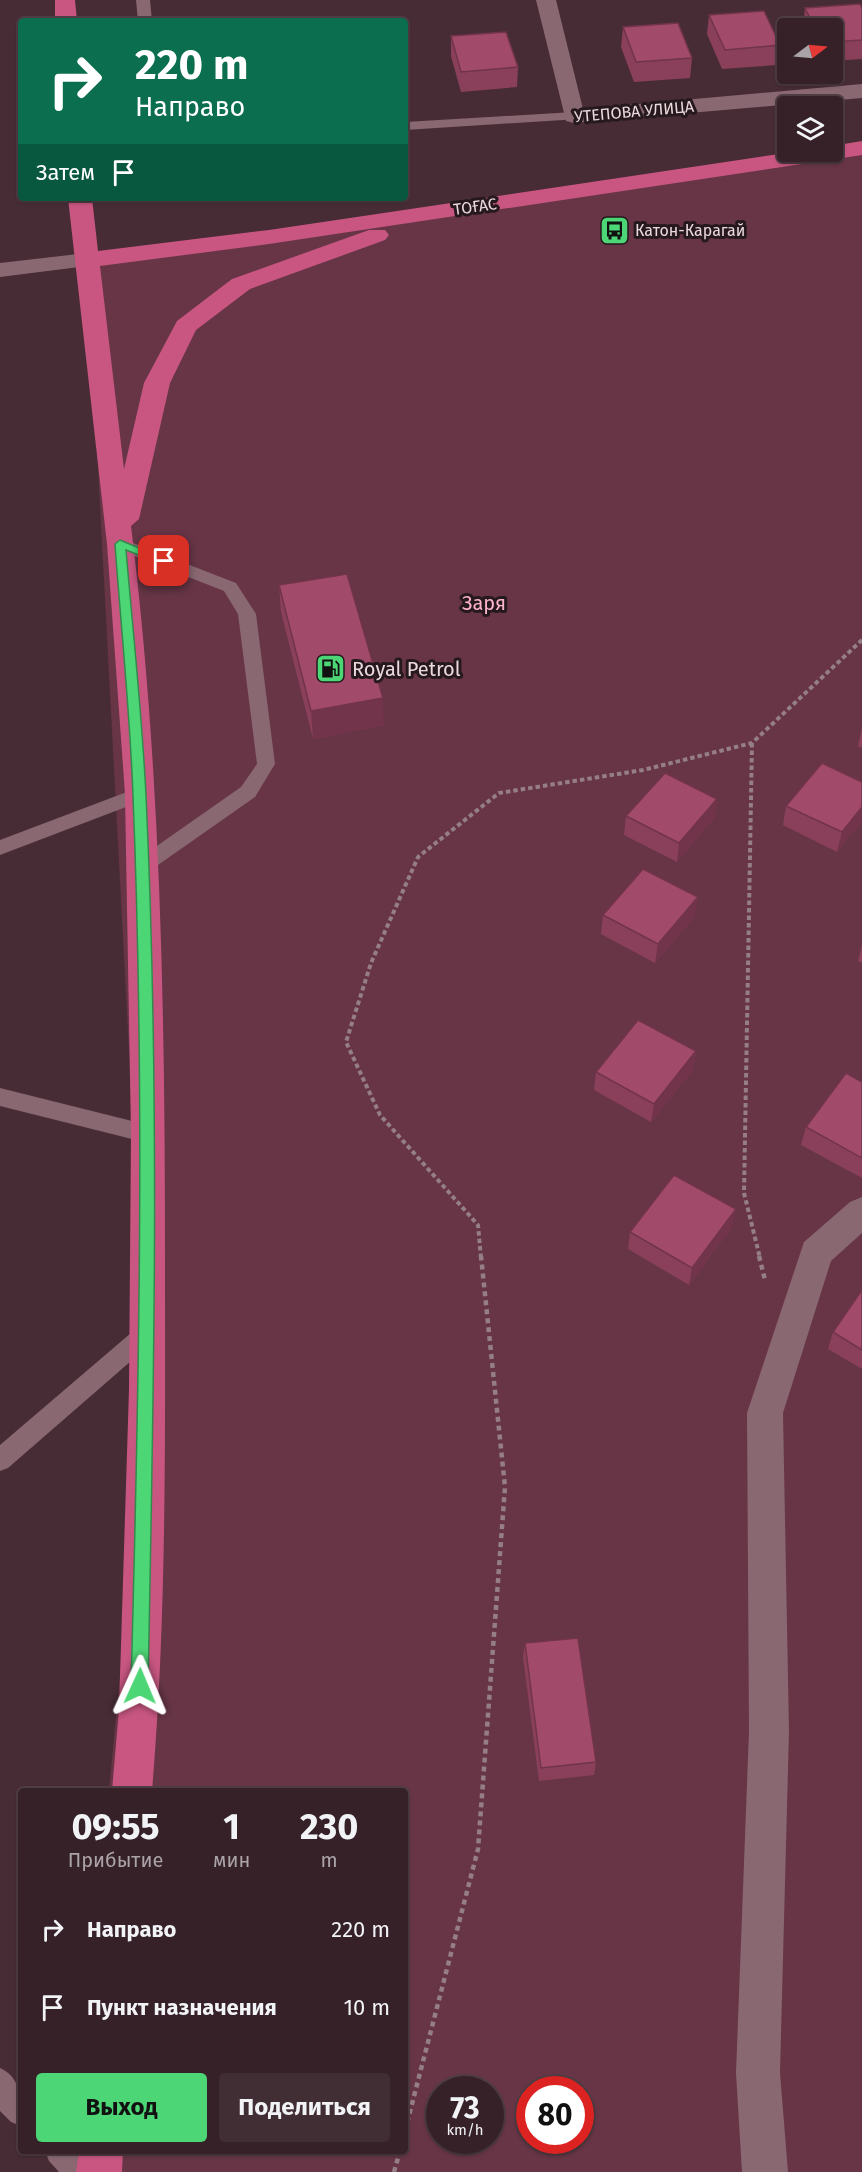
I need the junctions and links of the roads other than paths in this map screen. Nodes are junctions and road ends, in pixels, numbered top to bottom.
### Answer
1 (65, 0) edge
2 (143, 0) edge
3 (546, 0) edge
4 (66, 18) edge
5 (145, 18) edge
6 (862, 91) edge
7 (574, 116) junction
8 (408, 126) edge
9 (862, 148) edge
10 (408, 193) edge
11 (514, 200) junction
12 (80, 201) edge
13 (442, 211) junction
14 (87, 260) junction
15 (0, 270) edge
16 (120, 544) junction
17 (140, 794) junction
18 (0, 848) edge
19 (141, 867) junction
20 (0, 1097) edge
21 (148, 1134) junction
22 (862, 1212) edge
23 (146, 1334) junction
24 (0, 1460) edge
25 (132, 1788) edge
26 (0, 2082) edge
27 (18, 2109) edge
28 (765, 2172) edge

1 - 4 highway
2 - 5 lane
3 - 7 street
6 - 7 street, УТЕПОВА УЛИЦА
7 - 8 lane, УТЕПОВА УЛИЦА
9 - 11 highway, ТОҒАС
10 - 11 highway
11 - 13 highway, ТОҒАС
12 - 14 highway
13 - 14 highway, ТОҒАС
13 - 16 highway
14 - 15 street
14 - 16 highway
16 - 17 highway
16 - 19 lane
17 - 18 lane
17 - 19 highway
19 - 21 highway
20 - 21 lane
21 - 23 highway
22 - 28 street
23 - 24 lane
23 - 25 highway
26 - 27 lane

